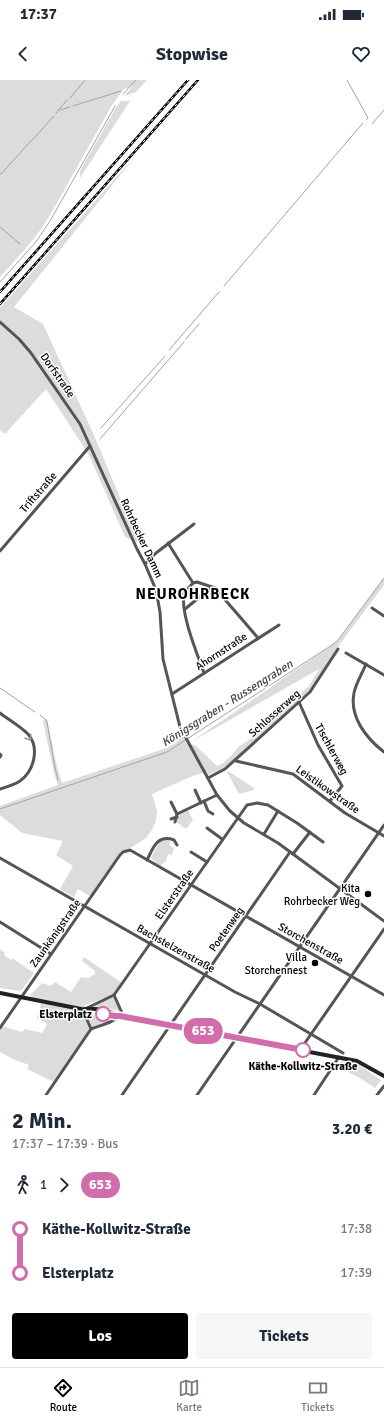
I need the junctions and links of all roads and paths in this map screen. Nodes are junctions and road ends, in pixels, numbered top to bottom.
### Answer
1 (1, 322) edge
2 (90, 446) junction
3 (194, 524) dead end
4 (168, 543) junction
5 (0, 550) edge
6 (146, 564) junction
7 (193, 583) junction
8 (212, 586) junction
9 (372, 608) dead end
10 (185, 609) junction
11 (384, 616) edge
12 (279, 625) dead end
13 (258, 638) junction
14 (338, 649) dead end
15 (346, 653) dead end
16 (366, 664) junction
17 (204, 673) junction
18 (384, 675) edge
19 (172, 694) junction
20 (299, 702) junction
21 (0, 713) edge
22 (384, 752) edge
23 (236, 761) junction
24 (208, 777) junction
25 (0, 789) edge
26 (195, 790) dead end
27 (217, 795) junction
28 (330, 801) junction
29 (171, 802) dead end
30 (202, 802) junction
31 (278, 811) junction
32 (213, 814) dead end
33 (177, 815) junction
34 (237, 818) junction
35 (171, 819) dead end
36 (175, 822) dead end
37 (384, 825) edge
38 (207, 828) dead end
39 (310, 832) junction
40 (379, 833) junction
41 (264, 834) junction
42 (384, 836) edge
43 (222, 839) junction
44 (323, 842) dead end
45 (177, 845) dead end
46 (127, 851) joint
47 (191, 852) dead end
48 (292, 853) junction
49 (0, 858) edge
50 (146, 860) junction
51 (207, 862) junction
52 (191, 885) junction
53 (340, 888) junction
54 (85, 906) junction
55 (245, 916) junction
56 (384, 921) edge
57 (0, 922) edge
58 (384, 929) edge
59 (151, 943) junction
60 (300, 947) junction
61 (51, 954) junction
62 (205, 974) junction
63 (351, 976) junction
64 (0, 993) edge
65 (114, 995) junction
66 (384, 995) edge
67 (22, 997) junction
68 (260, 1004) junction
69 (85, 1009) junction
70 (120, 1016) junction
71 (170, 1024) junction
72 (0, 1028) edge
73 (91, 1029) junction
74 (311, 1034) junction
75 (237, 1038) junction
76 (300, 1050) junction
77 (344, 1053) dead end
78 (339, 1057) junction
79 (384, 1076) edge
80 (384, 1086) edge
81 (46, 1095) edge
82 (122, 1095) edge
83 (197, 1095) edge
84 (314, 1095) edge
85 (377, 1095) edge

1 - 2 street, Dorfstraße
2 - 5 street, Triftstraße
2 - 6 street, Rohrbecker Damm
3 - 4 street
4 - 6 street
4 - 7 street
6 - 19 street, Rohrbecker Damm
7 - 8 street
7 - 10 street
8 - 10 street
8 - 13 street
9 - 11 street
10 - 17 street
12 - 13 street, Ahornstraße
13 - 17 street, Ahornstraße
14 - 20 street, Schlosserweg
15 - 16 street
16 - 18 street
16 - 22 street
17 - 19 street, Ahornstraße
19 - 24 street, Rohrbecker Damm
20 - 23 street, Schlosserweg
20 - 28 street, Tischlerweg
21 -> 25 street
23 - 24 street, Schlosserweg
23 - 28 street, Leistikowstraße
24 - 27 street, Rohrbecker Damm
26 - 30 street
27 - 30 street
27 - 34 street, Rohrbecker Damm
28 - 40 street, Leistikowstraße
29 - 33 street
30 - 32 street
30 - 33 street
31 - 34 street, Elsterstraße
31 - 39 street, Elsterstraße
31 - 41 street
33 - 35 street
33 - 36 street
34 - 41 street, Rohrbecker Damm
34 - 43 street, Elsterstraße
37 - 40 street
38 - 43 street
39 - 44 street, Elsterstraße
39 - 48 street, Poetenweg
40 - 42 street, Leistikowstraße
40 - 53 street
41 - 48 street, Rohrbecker Damm
43 - 51 street, Elsterstraße
45 - 50 street
46 - 50 street, Storchenstraße
46 - 54 street, Zaunkönigstraße
47 - 51 street, Elsterstraße
48 - 53 street, Rohrbecker Damm
48 - 55 street, Poetenweg
49 - 54 street, Bachstelzenstraße
50 - 52 street, Storchenstraße
51 - 52 street, Elsterstraße
52 - 55 street, Storchenstraße
52 - 59 street, Elsterstraße
53 - 56 street, Rohrbecker Damm
53 - 60 street
54 - 59 street, Bachstelzenstraße
54 - 61 street, Zaunkönigstraße
55 - 60 street, Storchenstraße
55 - 62 street, Poetenweg
57 - 61 street
58 - 63 street
59 - 62 street, Bachstelzenstraße
59 - 65 street, Elsterstraße
60 - 63 street, Storchenstraße
60 - 68 street
61 - 67 street, Zaunkönigstraße
62 - 68 street, Bachstelzenstraße
62 - 71 street, Poetenweg
63 - 66 street, Storchenstraße
63 - 74 street
64 - 67 street
65 - 69 street
65 - 70 street
67 - 69 street
67 - 72 street, Zaunkönigstraße
68 - 74 street, Bachstelzenstraße
68 - 75 street
69 - 70 street
69 - 73 street
70 - 71 street
70 - 73 street
71 - 75 street
71 - 82 street, Poetenweg
73 - 81 street
74 - 76 street
74 - 77 street, Bachstelzenstraße
75 - 76 street
75 - 83 street
76 - 78 street
78 - 79 street
78 - 84 street
80 - 85 street

